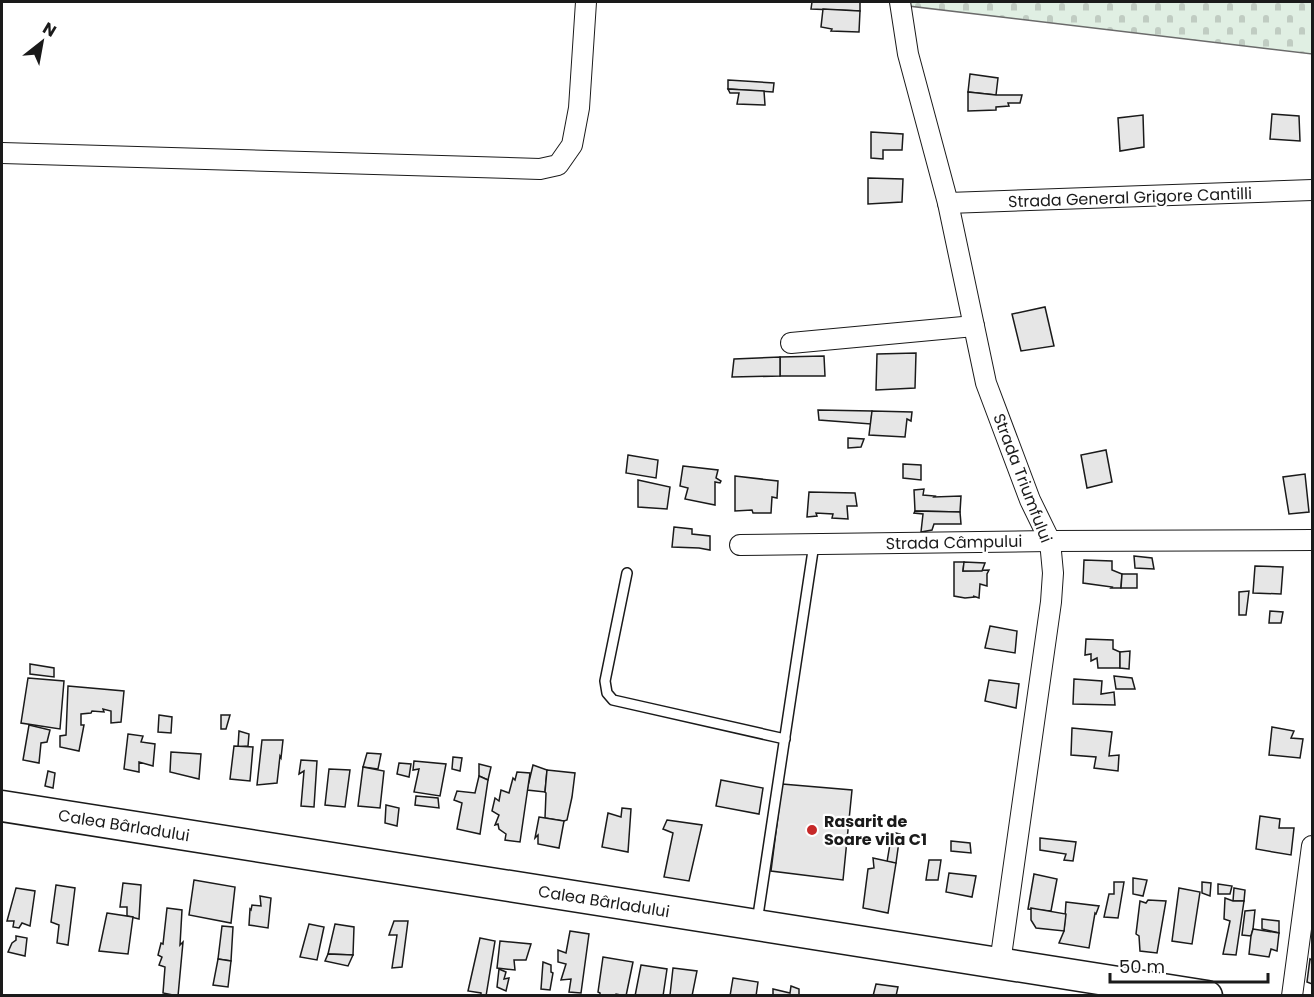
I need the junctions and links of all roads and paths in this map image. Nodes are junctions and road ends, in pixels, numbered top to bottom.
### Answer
1 (586, 2) edge
2 (900, 2) edge
3 (2, 153) edge
4 (1312, 190) edge
5 (948, 203) junction
6 (974, 326) junction
7 (791, 343) dead end
8 (1312, 540) edge
9 (1050, 541) junction
10 (814, 544) junction
11 (740, 545) dead end
12 (627, 573) dead end
13 (785, 739) junction
14 (2, 806) edge
15 (1312, 846) edge
16 (757, 925) junction
17 (1000, 963) junction
18 (1207, 996) edge
19 (1292, 996) edge

1 - 3 street
2 - 5 street, Strada Triumfului
4 - 5 street, Strada General Grigore Cantilli
5 - 6 street, Strada Triumfului
6 - 7 street
6 - 9 street, Strada Triumfului
8 - 9 street, Strada Câmpului
9 - 10 street, Strada Câmpului
9 - 17 street, Strada Triumfului
10 - 11 street, Strada Câmpului
10 - 13 lane
12 - 13 lane
13 - 16 lane
14 - 16 main road, Calea Bârladului
15 - 19 street
16 - 17 main road, Calea Bârladului
17 - 18 main road, Calea Bârladului

